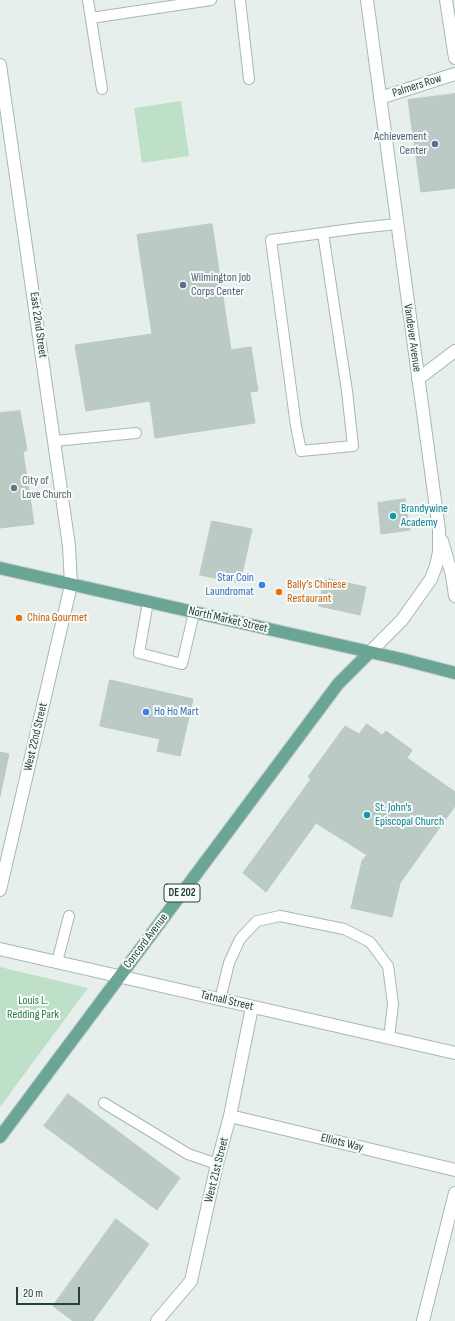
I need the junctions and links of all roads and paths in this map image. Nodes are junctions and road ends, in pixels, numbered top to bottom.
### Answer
1 (88, 0) edge
2 (211, 0) edge
3 (240, 0) edge
4 (367, 0) edge
5 (446, 0) edge
6 (91, 18) junction
7 (455, 58) edge
8 (0, 65) edge
9 (455, 74) edge
10 (250, 80) dead end
11 (102, 89) dead end
12 (380, 98) junction
13 (397, 224) junction
14 (323, 233) junction
15 (455, 351) edge
16 (418, 379) junction
17 (136, 433) dead end
18 (54, 441) junction
19 (439, 530) junction
20 (0, 568) edge
21 (71, 585) junction
22 (455, 596) edge
23 (148, 602) junction
24 (194, 613) junction
25 (369, 653) junction
26 (455, 673) edge
27 (0, 890) edge
28 (69, 916) dead end
29 (0, 949) edge
30 (57, 962) junction
31 (120, 976) junction
32 (220, 1000) junction
33 (252, 1007) junction
34 (389, 1038) junction
35 (455, 1053) edge
36 (104, 1103) dead end
37 (230, 1116) junction
38 (0, 1137) edge
39 (217, 1164) junction
40 (455, 1170) edge
41 (455, 1193) edge
42 (157, 1321) edge
43 (423, 1321) edge

1 - 6 lane
2 - 6 lane
3 - 10 lane
4 - 12 street, Vandever Avenue
5 - 7 street
6 - 11 lane
8 - 18 street, East 22nd Street
9 - 12 street, Palmers Row
12 - 13 street, Vandever Avenue
13 - 14 lane
13 - 16 street, Vandever Avenue
14 - 14 lane
15 - 16 street
16 - 19 street, Vandever Avenue
17 - 18 lane
18 - 21 street, East 22nd Street
19 - 22 street
19 - 25 street, Vandever Avenue
20 - 21 main road, North Market Street
21 - 23 main road, North Market Street
21 - 27 street, West 22nd Street
23 - 24 main road, North Market Street
23 - 24 lane
24 - 25 main road, North Market Street
25 - 26 main road, North Market Street
25 - 31 main road, Concord Avenue / DE 202
28 - 30 lane
29 - 30 street, Tatnall Street
30 - 31 street, Tatnall Street
31 - 32 street, Tatnall Street
31 - 38 main road, Concord Avenue / DE 202
32 - 33 street, Tatnall Street
32 - 34 lane
33 - 34 street, Tatnall Street
33 - 37 street, West 21st Street
34 - 35 street, Tatnall Street
36 - 39 lane
37 - 39 street, West 21st Street
37 - 40 street, Elliots Way
39 - 42 street, West 21st Street
41 - 43 street

